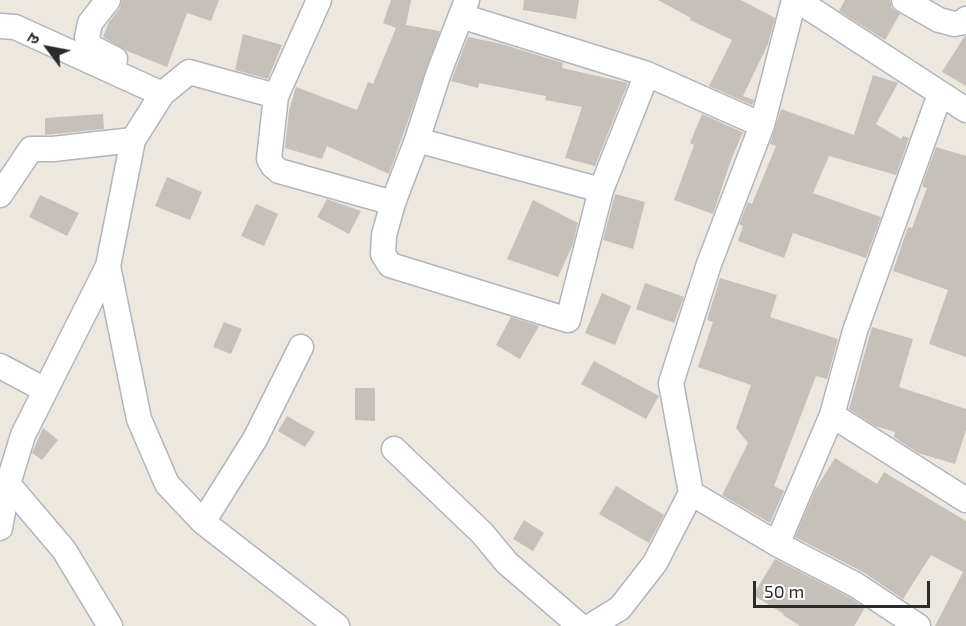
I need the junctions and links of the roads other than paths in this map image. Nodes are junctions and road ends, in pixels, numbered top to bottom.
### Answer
1 (108, 0) edge
2 (319, 0) edge
3 (795, 0) edge
4 (904, 0) edge
5 (464, 8) edge
6 (966, 19) edge
7 (0, 26) edge
8 (647, 74) junction
9 (167, 90) junction
10 (940, 94) junction
11 (276, 96) junction
12 (966, 110) edge
13 (762, 125) junction
14 (133, 140) junction
15 (417, 140) junction
16 (602, 190) junction
17 (0, 195) edge
18 (393, 203) junction
19 (108, 266) junction
20 (301, 347) dead end
21 (0, 366) edge
22 (45, 390) junction
23 (832, 415) junction
24 (394, 449) dead end
25 (8, 484) junction
26 (691, 493) junction
27 (966, 500) edge
28 (203, 522) junction
29 (0, 528) edge
30 (777, 544) junction
31 (110, 626) edge
32 (337, 626) edge
33 (580, 626) edge
34 (591, 626) edge
35 (918, 626) edge

1 - 9 street
2 - 11 street
3 - 10 street
3 - 13 street
4 - 6 street
5 - 8 street
5 - 15 street
7 - 9 street
8 - 13 street
8 - 16 street
9 - 11 street
9 - 14 street
10 - 12 street
10 - 23 street
11 - 18 street
13 - 26 street
14 - 17 street
14 - 19 street
15 - 16 street
15 - 18 street
16 - 18 street
19 - 22 street
19 - 28 street
20 - 28 street
21 - 22 street
22 - 25 street
23 - 27 street
23 - 30 street
24 - 33 street
25 - 29 street
25 - 31 street
26 - 30 street
26 - 34 street
28 - 32 street
30 - 35 street

